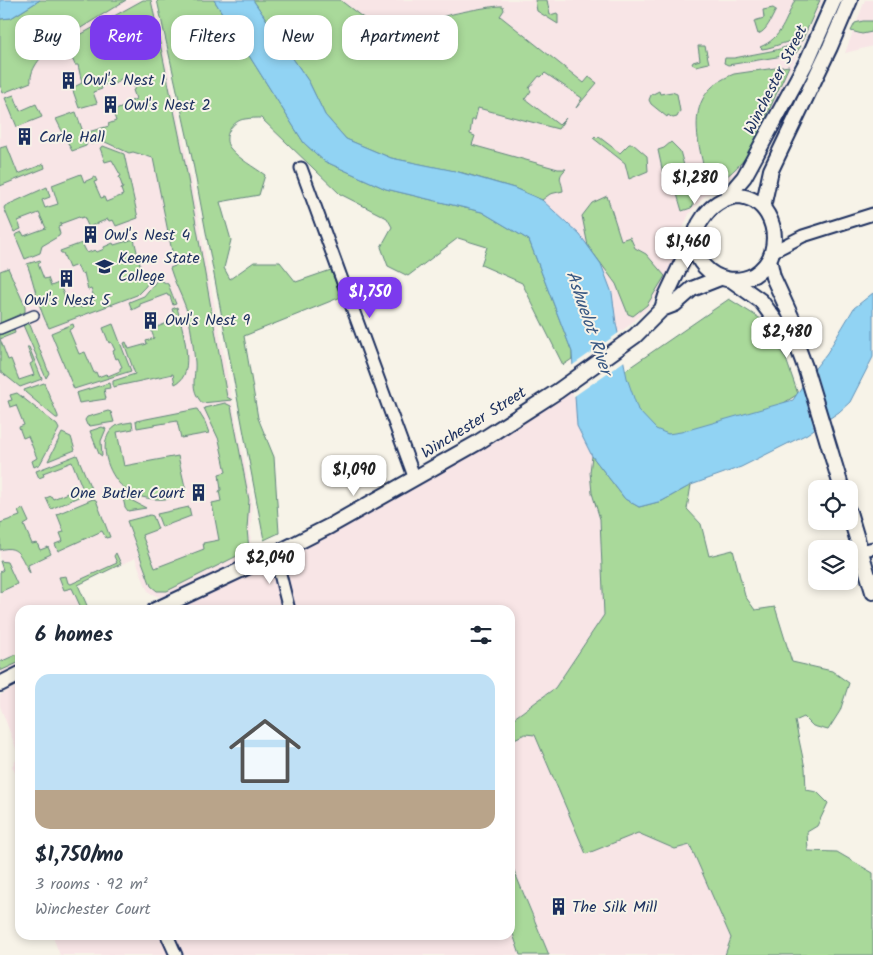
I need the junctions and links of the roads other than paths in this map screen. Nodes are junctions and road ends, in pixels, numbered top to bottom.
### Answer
1 (834, 0) edge
2 (850, 0) edge
3 (300, 168) dead end
4 (726, 198) junction
5 (763, 207) junction
6 (873, 214) edge
7 (773, 233) junction
8 (695, 236) junction
9 (802, 236) junction
10 (771, 255) junction
11 (726, 279) junction
12 (662, 309) junction
13 (34, 316) dead end
14 (0, 329) edge
15 (795, 340) junction
16 (414, 480) junction
17 (839, 480) edge
18 (858, 530) edge
19 (867, 549) edge
20 (275, 554) junction
21 (873, 592) edge
22 (166, 605) edge
23 (289, 605) edge
24 (15, 676) edge
25 (0, 684) edge
26 (169, 940) edge
27 (176, 955) edge

1 - 4 street, Winchester Street
2 - 5 street, Winchester Street
3 - 16 street
4 - 5 street
4 - 8 street
5 - 7 street
6 - 9 street
7 - 9 street
7 - 10 street
8 - 11 street
8 - 12 street, Winchester Street
9 - 10 street
10 - 11 street
10 - 15 street
11 - 12 street, Winchester Street
11 - 15 street
12 - 16 street, Winchester Street
13 - 14 street
15 - 17 street
16 - 20 street, Winchester Street
18 - 19 street
19 - 21 street
20 - 22 street, Winchester Street
20 - 23 street
24 - 25 street
26 - 27 street

